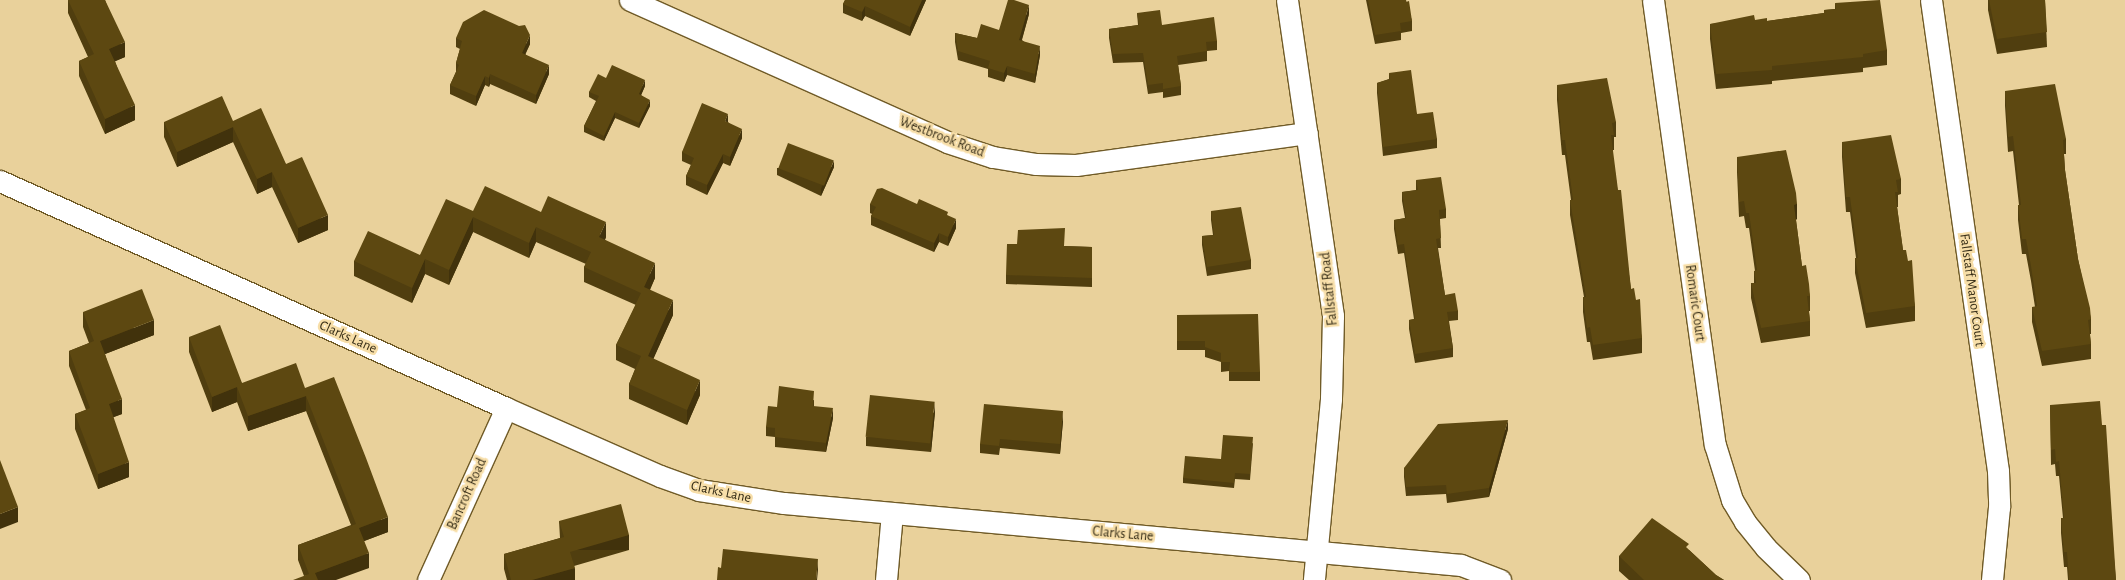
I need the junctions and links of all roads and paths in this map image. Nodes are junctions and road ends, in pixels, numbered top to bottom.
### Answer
1 (630, 0) edge
2 (1286, 0) edge
3 (1654, 0) edge
4 (1931, 0) edge
5 (1308, 133) junction
6 (0, 181) edge
7 (506, 408) junction
8 (892, 513) junction
9 (1316, 552) junction
10 (428, 580) edge
11 (886, 580) edge
12 (1314, 580) edge
13 (1500, 580) edge
14 (1799, 580) edge
15 (1992, 580) edge

1 - 5 street, Westbrook Road
2 - 5 street, Fallstaff Road
3 - 14 street, Romaric Court
4 - 15 street, Fallstaff Manor Court
5 - 9 street, Fallstaff Road
6 - 7 street, Clarks Lane
7 - 8 street, Clarks Lane
7 - 10 street, Bancroft Road
8 - 9 street, Clarks Lane
8 - 11 street
9 - 12 street, Fallstaff Road
9 - 13 street, Clarks Lane

